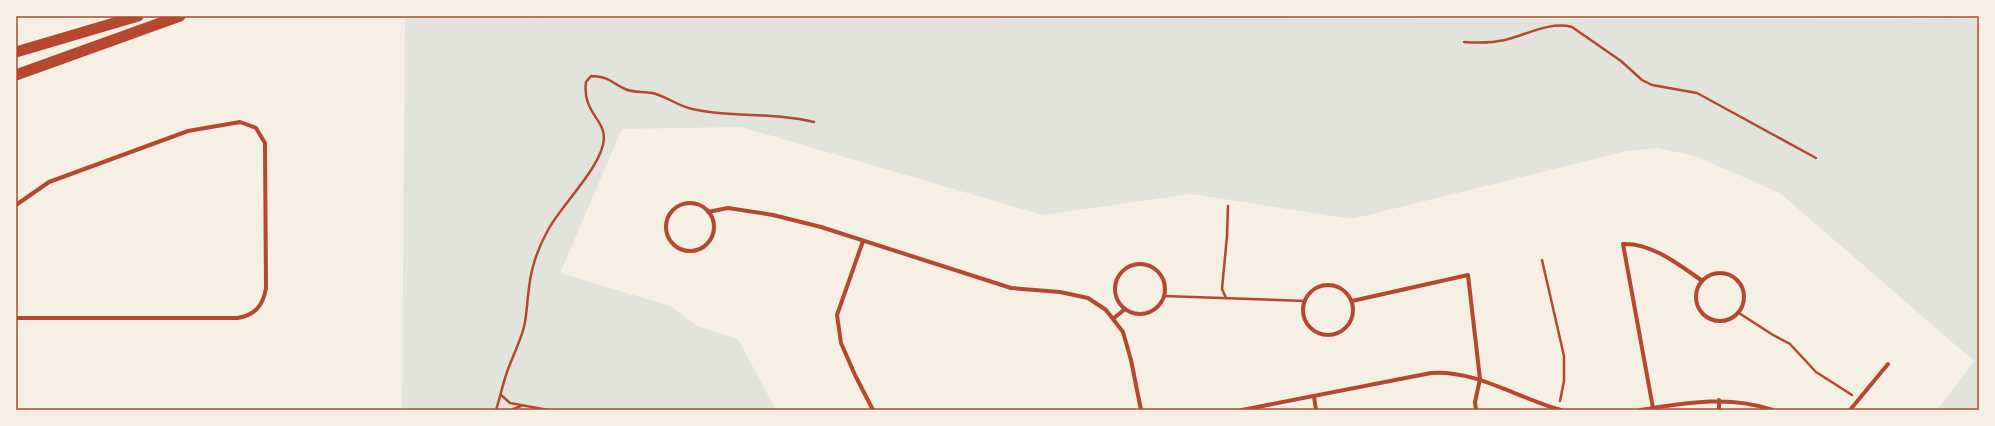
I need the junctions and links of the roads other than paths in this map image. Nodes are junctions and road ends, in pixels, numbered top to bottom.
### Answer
1 (138, 16) edge
2 (180, 16) edge
3 (16, 52) edge
4 (16, 75) edge
5 (16, 205) edge
6 (708, 212) junction
7 (863, 241) junction
8 (1701, 280) junction
9 (1352, 301) junction
10 (1125, 309) junction
11 (16, 318) edge
12 (1114, 318) junction
13 (1888, 364) dead end
14 (1480, 379) junction
15 (1314, 396) junction
16 (1720, 400) junction
17 (1653, 408) junction
18 (873, 410) edge
19 (1141, 410) edge
20 (1242, 410) edge
21 (1316, 410) edge
22 (1476, 410) edge
23 (1559, 410) edge
24 (1640, 410) edge
25 (1719, 410) edge
26 (1773, 410) edge
27 (1850, 410) edge

1 - 3 highway
2 - 4 highway
5 - 11 street
6 - 6 street
6 - 7 street
7 - 12 street
7 - 18 street
8 - 8 street
8 - 17 street
9 - 9 street
9 - 14 street
10 - 10 street
10 - 12 street
12 - 19 street
13 - 27 street
14 - 15 street
14 - 22 street
14 - 23 street
15 - 20 street
15 - 21 street
16 - 17 street
16 - 25 street
16 - 26 street
17 - 24 street

